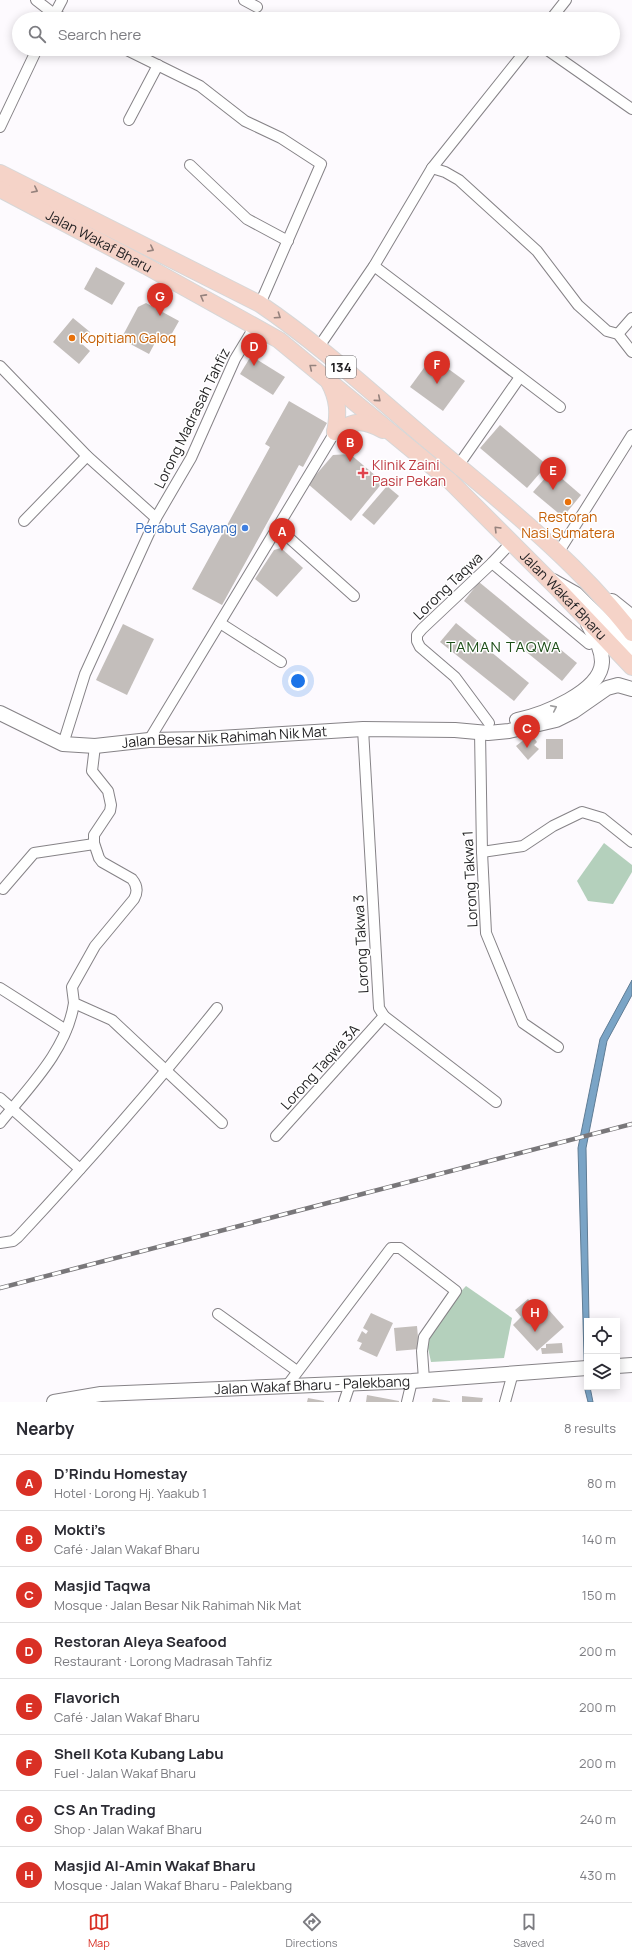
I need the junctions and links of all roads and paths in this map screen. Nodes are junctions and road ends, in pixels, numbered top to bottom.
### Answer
1 (36, 0) edge
2 (62, 0) edge
3 (244, 0) edge
4 (566, 0) edge
5 (257, 7) dead end
6 (49, 12) edge
7 (55, 12) edge
8 (556, 12) edge
9 (34, 56) edge
10 (140, 56) edge
11 (521, 56) edge
12 (556, 56) edge
13 (158, 65) junction
14 (632, 109) edge
15 (129, 120) dead end
16 (0, 127) edge
17 (190, 165) dead end
18 (432, 168) junction
19 (0, 173) edge
20 (0, 189) edge
21 (288, 241) junction
22 (374, 266) junction
23 (260, 304) junction
24 (632, 318) edge
25 (255, 326) junction
26 (618, 334) junction
27 (318, 348) junction
28 (632, 352) edge
29 (0, 366) edge
30 (520, 377) junction
31 (328, 380) junction
32 (560, 406) dead end
33 (335, 432) junction
34 (632, 435) edge
35 (399, 437) junction
36 (87, 456) junction
37 (458, 466) junction
38 (156, 518) junction
39 (24, 521) dead end
40 (278, 528) junction
41 (511, 543) junction
42 (558, 553) junction
43 (492, 563) junction
44 (579, 574) junction
45 (544, 576) junction
46 (354, 596) dead end
47 (583, 615) junction
48 (632, 617) edge
49 (220, 624) junction
50 (632, 633) edge
51 (589, 644) dead end
52 (632, 650) edge
53 (281, 662) dead end
54 (632, 667) edge
55 (632, 688) edge
56 (0, 713) edge
57 (485, 728) junction
58 (363, 729) junction
59 (149, 740) junction
60 (62, 744) junction
61 (95, 746) junction
62 (632, 842) edge
63 (94, 844) junction
64 (482, 852) junction
65 (3, 889) dead end
66 (0, 988) edge
67 (74, 1003) junction
68 (217, 1008) dead end
69 (384, 1016) junction
70 (66, 1030) junction
71 (558, 1047) dead end
72 (166, 1071) junction
73 (0, 1098) edge
74 (496, 1102) dead end
75 (12, 1107) junction
76 (0, 1123) edge
77 (222, 1123) dead end
78 (276, 1136) dead end
79 (80, 1169) junction
80 (0, 1243) edge
81 (218, 1314) dead end
82 (632, 1365) edge
83 (620, 1366) edge
84 (584, 1368) edge
85 (297, 1371) junction
86 (513, 1373) junction
87 (418, 1380) junction
88 (350, 1384) junction
89 (286, 1387) junction
90 (75, 1400) edge
91 (54, 1402) edge
92 (344, 1402) edge
93 (407, 1402) edge
94 (505, 1402) edge

1 - 6 street
2 - 7 street
3 - 5 street
4 - 8 street
9 - 16 street
10 - 13 street
11 - 18 street
12 - 14 street
13 - 15 street
13 - 21 street
17 - 21 street
18 - 22 street
18 - 26 street
19 -> 23 main road, Jalan Wakaf Bharu / 134
25 -> 20 main road, Jalan Wakaf Bharu / 134
21 - 23 street
22 - 27 street
22 - 30 street
23 -> 27 main road, Jalan Wakaf Bharu / 134
24 - 26 street
31 -> 25 main road, Jalan Wakaf Bharu / 134
25 - 38 street, Lorong Madrasah Tahfiz
26 - 28 street
27 -> 37 main road, Jalan Wakaf Bharu / 134
29 - 36 street
30 - 32 street
30 - 37 street
31 - 33 main road
31 - 35 main road, Jalan Wakaf Bharu / 134
33 - 35 main road
33 - 40 street
34 - 42 street
41 -> 35 main road, Jalan Wakaf Bharu / 134
36 - 38 street
36 - 39 street
37 - 42 main road, Jalan Wakaf Bharu / 134
38 - 60 street, Lorong Madrasah Tahfiz
40 - 46 street
40 - 49 street
41 - 43 street, Lorong Taqwa
41 - 45 main road, Jalan Wakaf Bharu / 134
42 - 44 main road, Jalan Wakaf Bharu / 134
43 - 51 street
43 - 57 street, Lorong Taqwa
44 - 48 street, Jalan Wakaf Bharu / 134
44 - 50 main road, Jalan Wakaf Bharu / 134
45 - 47 main road, Jalan Wakaf Bharu / 134
45 - 52 street
47 - 54 main road, Jalan Wakaf Bharu / 134
57 -> 47 street, Jalan Besar Nik Rahimah Nik Mat
49 - 53 street
49 - 59 street
55 - 57 street, Jalan Besar Nik Rahimah Nik Mat
56 - 60 street, Jalan Besar Nik Rahimah Nik Mat
57 - 58 street, Jalan Besar Nik Rahimah Nik Mat
57 - 64 street, Lorong Takwa 1
58 - 59 street, Jalan Besar Nik Rahimah Nik Mat
58 - 69 street, Lorong Takwa 3
59 - 61 street, Jalan Besar Nik Rahimah Nik Mat
60 - 61 street, Jalan Besar Nik Rahimah Nik Mat
61 - 63 street
62 - 64 street
63 - 65 street
63 - 67 street
64 - 71 street, Lorong Takwa 1
66 - 70 street
67 - 70 street
67 - 72 street
68 - 72 street
69 - 74 street
69 - 78 street, Lorong Taqwa 3A
70 - 75 street
72 - 77 street
72 - 79 street
73 - 75 street
75 - 76 street
75 - 79 street
79 - 80 street
81 - 85 street
82 - 83 street
84 - 86 street, Jalan Wakaf Bharu - Palekbang
85 - 87 street
85 - 89 street
86 - 87 street, Jalan Wakaf Bharu - Palekbang
86 - 94 street
87 - 88 street, Jalan Wakaf Bharu - Palekbang
87 - 93 street
88 - 89 street, Jalan Wakaf Bharu - Palekbang
88 - 92 street
89 - 90 street, Jalan Wakaf Bharu - Palekbang
90 - 91 street, Jalan Wakaf Bharu - Palekbang

